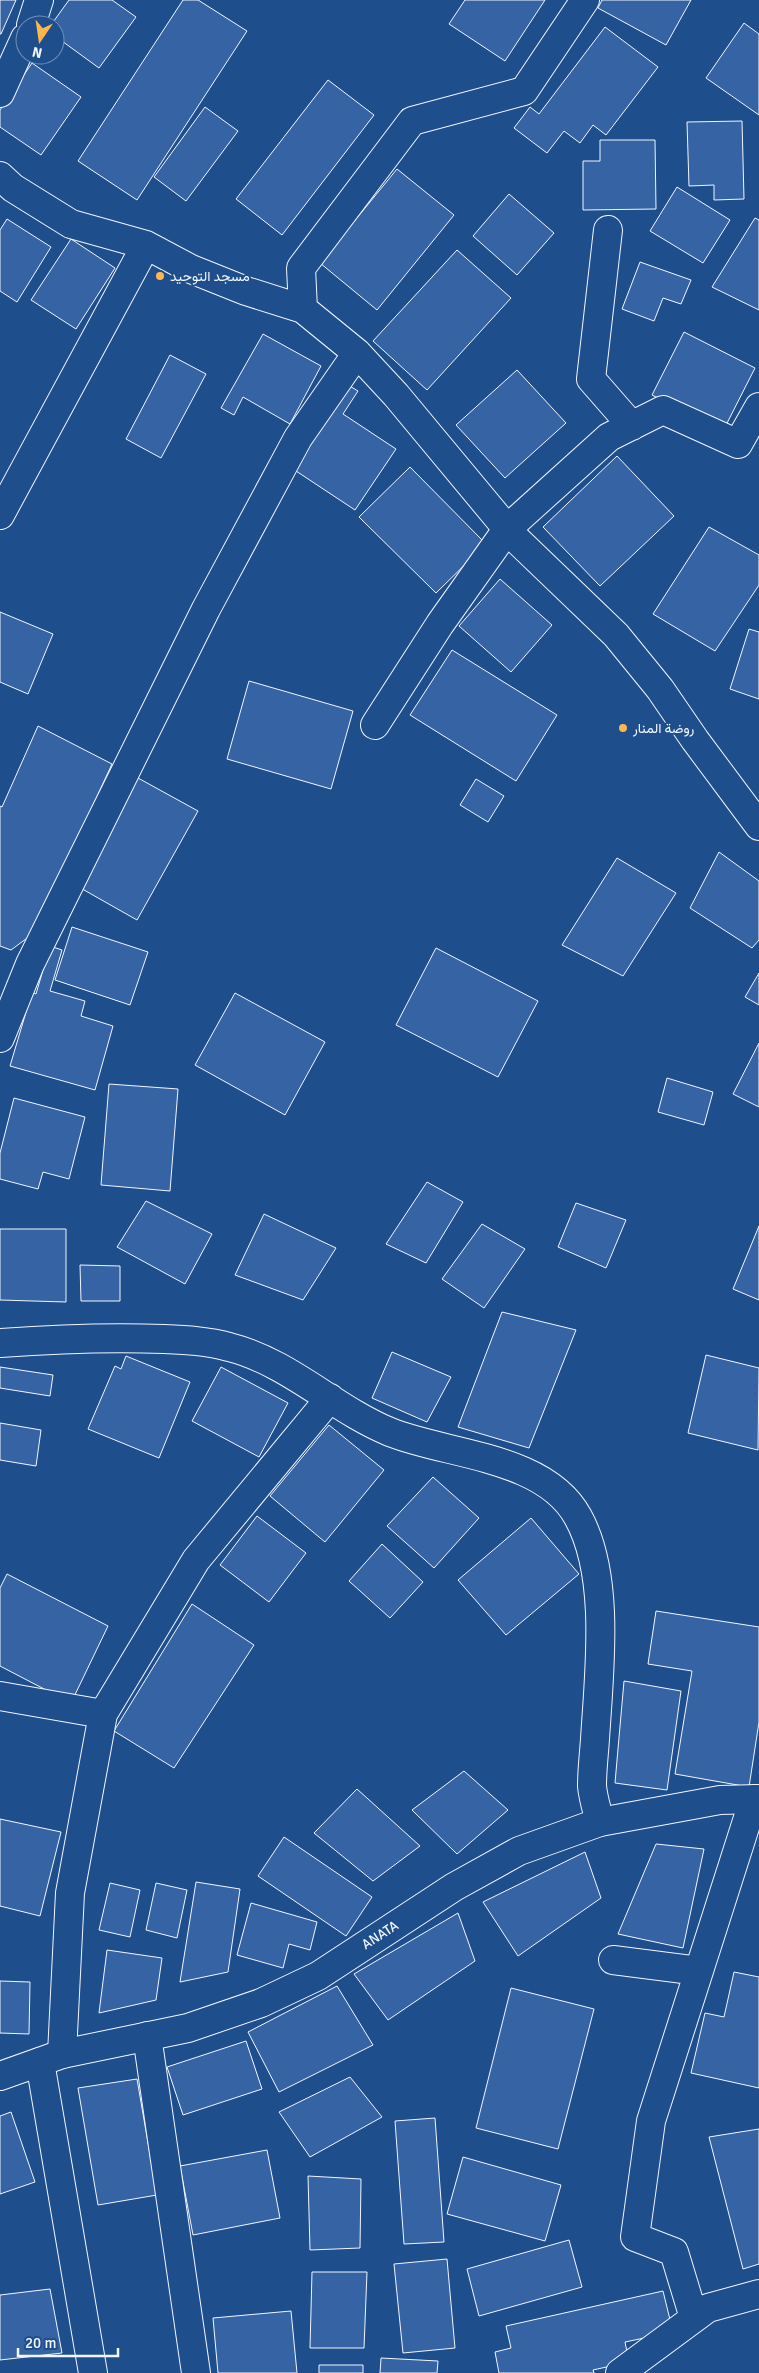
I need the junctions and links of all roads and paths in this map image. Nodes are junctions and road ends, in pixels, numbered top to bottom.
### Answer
1 (39, 0) edge
2 (585, 0) edge
3 (34, 15) edge
4 (15, 60) edge
5 (0, 93) edge
6 (0, 176) edge
7 (608, 230) dead end
8 (146, 246) junction
9 (303, 309) junction
10 (357, 353) junction
11 (759, 407) edge
12 (632, 426) junction
13 (0, 515) edge
14 (508, 528) junction
15 (375, 725) dead end
16 (759, 826) edge
17 (0, 1038) edge
18 (0, 1343) edge
19 (330, 1398) junction
20 (0, 1696) edge
21 (103, 1714) junction
22 (756, 1799) edge
23 (600, 1822) junction
24 (613, 1960) dead end
25 (699, 1972) junction
26 (148, 2036) junction
27 (51, 2058) junction
28 (0, 2076) edge
29 (759, 2294) edge
30 (694, 2318) junction
31 (93, 2373) edge
32 (196, 2373) edge
33 (620, 2373) edge

1 - 3 street
2 - 9 street
4 - 5 street
6 - 8 street
7 - 12 street
8 - 9 street
8 - 13 street
9 - 10 street
10 - 14 street
10 - 17 street
11 - 12 street
12 - 14 street
14 - 15 street
14 - 16 street
18 - 19 street
19 - 21 street
19 - 23 street
20 - 21 street
21 - 27 street
22 - 23 street, ANATA
22 - 25 street
23 - 26 street, ANATA
24 - 25 street
25 - 30 street
26 - 27 street, ANATA
26 - 32 street
27 - 28 street, ANATA
27 - 31 street
29 - 30 street
30 - 33 street

